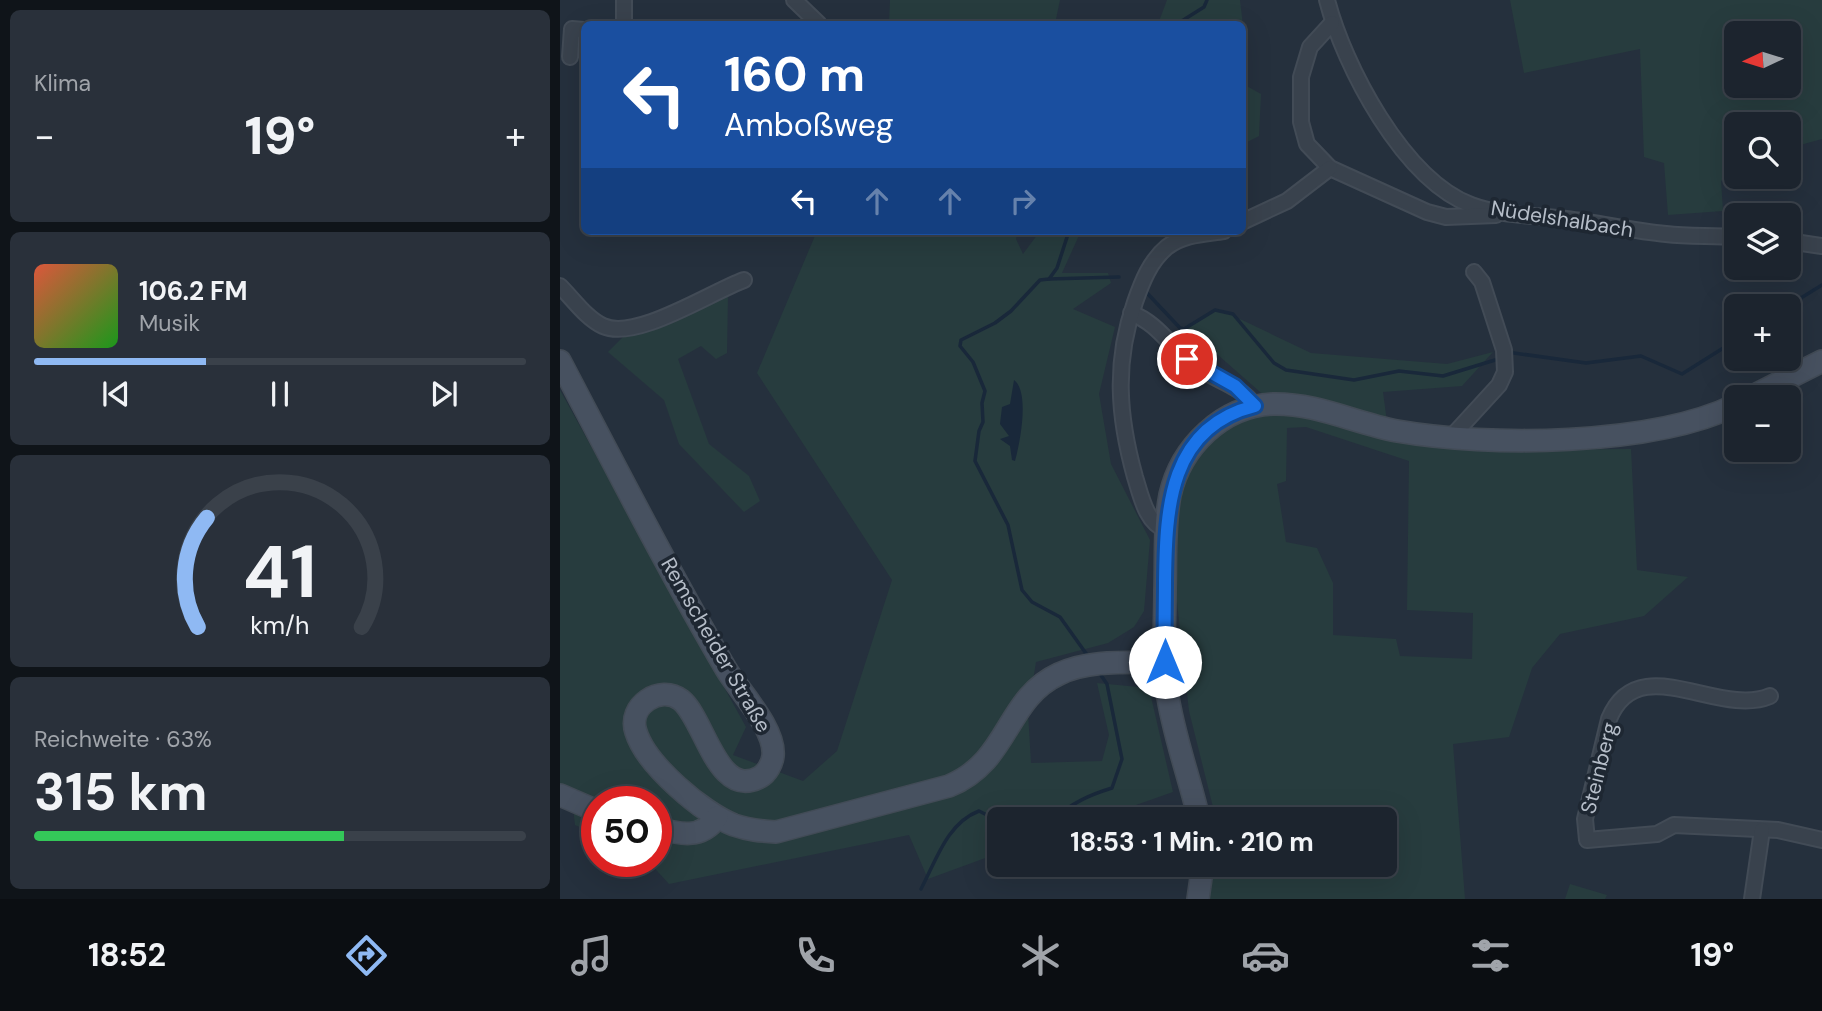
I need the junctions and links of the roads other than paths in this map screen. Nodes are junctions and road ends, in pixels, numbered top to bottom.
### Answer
1 (624, 0) edge
2 (794, 0) edge
3 (1332, 2) edge
4 (624, 21) edge
5 (816, 21) edge
6 (1332, 23) junction
7 (581, 30) edge
8 (570, 57) dead end
9 (1330, 168) junction
10 (1514, 214) junction
11 (1246, 220) edge
12 (1195, 235) edge
13 (1724, 237) edge
14 (1801, 243) edge
15 (1822, 246) edge
16 (1474, 272) dead end
17 (744, 280) dead end
18 (560, 286) edge
19 (1131, 313) junction
20 (560, 361) edge
21 (1822, 361) edge
22 (1775, 385) edge
23 (1255, 406) junction
24 (1724, 409) edge
25 (1444, 438) junction
26 (1166, 530) junction
27 (1165, 662) junction
28 (1770, 696) dead end
29 (560, 796) edge
30 (581, 805) edge
31 (1196, 807) edge
32 (717, 817) junction
33 (1762, 830) junction
34 (672, 831) edge
35 (1822, 840) edge
36 (1201, 877) edge
37 (1198, 899) edge
38 (1752, 899) edge

1 - 4 street
2 - 5 street
3 - 6 street, Nüdelshalbach
6 - 9 street
6 - 10 street, Nüdelshalbach
7 - 8 street
9 - 10 street
9 - 11 street
10 - 13 street, Nüdelshalbach
12 - 19 street
14 - 15 street
16 - 25 street
17 - 18 street
19 - 23 street
19 - 26 street
20 - 32 main road, Remscheider Straße
21 - 22 main road
23 - 25 main road
23 - 26 main road
24 - 25 main road
26 - 27 main road
27 - 31 main road
27 - 32 main road
28 - 33 street, Steinberg
29 - 30 main road
32 - 34 main road
33 - 35 street, Steinberg
33 - 38 street
36 - 37 main road

